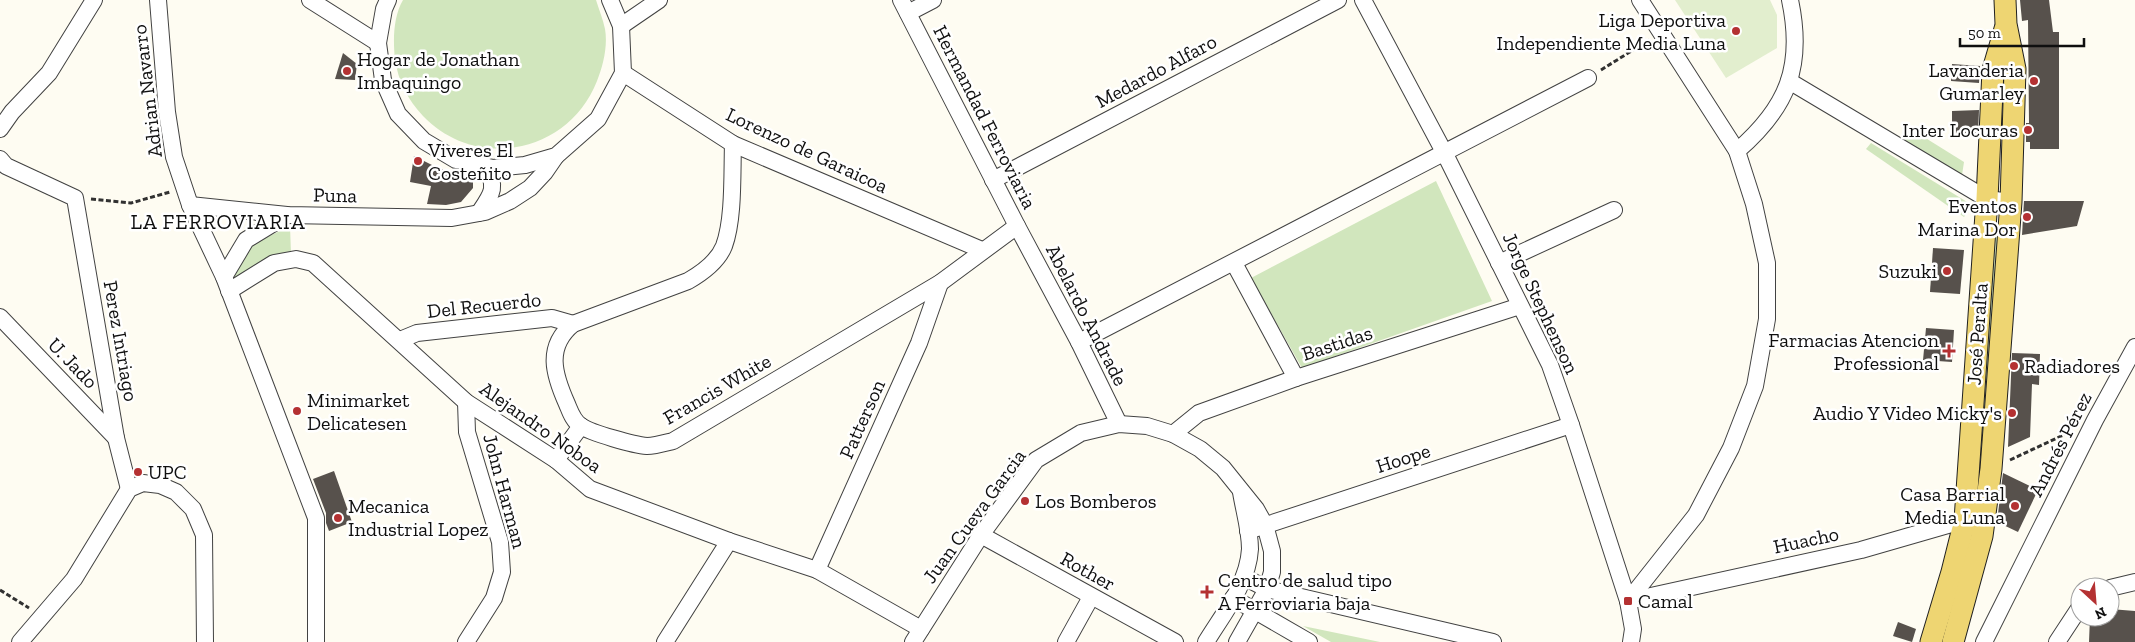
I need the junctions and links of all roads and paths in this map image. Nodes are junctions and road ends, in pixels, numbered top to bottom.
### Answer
1 (94, 0) edge
2 (158, 0) edge
3 (310, 0) edge
4 (388, 0) edge
5 (610, 0) edge
6 (659, 0) edge
7 (933, 0) edge
8 (1338, 0) edge
9 (1363, 0) edge
10 (1640, 0) edge
11 (1790, 0) edge
12 (2005, 0) edge
13 (905, 6) edge
14 (2006, 24) junction
15 (621, 26) junction
16 (1661, 33) junction
17 (378, 43) junction
18 (623, 73) junction
19 (1588, 78) joint
20 (1790, 80) junction
21 (0, 129) edge
22 (733, 144) junction
23 (1737, 151) junction
24 (1444, 152) junction
25 (556, 156) junction
26 (0, 159) edge
27 (485, 166) junction
28 (993, 180) junction
29 (184, 188) junction
30 (75, 198) junction
31 (1987, 199) junction
32 (2011, 202) junction
33 (190, 205) junction
34 (1614, 210) dead end
35 (479, 213) junction
36 (287, 215) junction
37 (1017, 226) junction
38 (982, 250) junction
39 (1234, 262) junction
40 (1499, 263) junction
41 (940, 283) junction
42 (227, 284) junction
43 (1520, 306) junction
44 (0, 317) edge
45 (573, 324) junction
46 (400, 340) junction
47 (1079, 342) junction
48 (2135, 347) edge
49 (1296, 378) junction
50 (466, 402) junction
51 (2095, 420) junction
52 (1119, 424) junction
53 (1571, 425) junction
54 (581, 426) junction
55 (1174, 434) junction
56 (116, 438) junction
57 (556, 460) junction
58 (1991, 469) junction
59 (128, 489) junction
60 (1241, 492) junction
61 (1986, 505) junction
62 (1965, 520) junction
63 (1265, 525) junction
64 (1248, 531) junction
65 (981, 535) junction
66 (730, 541) junction
67 (817, 570) junction
68 (1244, 577) junction
69 (2135, 582) edge
70 (2120, 586) edge
71 (1267, 589) junction
72 (0, 590) edge
73 (1091, 597) junction
74 (1233, 598) junction
75 (1628, 601) junction
76 (1254, 612) junction
77 (42, 616) junction
78 (2070, 622) edge
79 (917, 636) edge
80 (20, 642) edge
81 (205, 642) edge
82 (316, 642) edge
83 (466, 642) edge
84 (665, 642) edge
85 (1066, 642) edge
86 (1175, 642) edge
87 (1206, 642) edge
88 (1237, 642) edge
89 (1309, 642) edge
90 (1494, 642) edge
91 (1631, 642) edge
92 (1931, 642) edge
93 (1953, 642) edge
94 (1984, 642) edge
95 (2057, 642) edge

1 - 21 street
2 - 29 street, Adrian Navarro
3 - 17 street
4 - 17 street
5 - 15 street
6 - 15 street
7 - 13 street
8 - 28 street, Medardo Alfaro
9 - 24 street, Jorge Stephenson
10 - 16 street
11 - 20 street
12 - 14 main road, José Peralta
13 - 28 street, Hermandad Ferroviaria
14 - 31 main road, José Peralta
14 - 32 main road, José Peralta
15 - 18 street
16 - 19 path
16 - 23 street
17 - 27 street
18 - 22 street, Lorenzo de Garaicoa
18 - 25 street
19 - 24 street
20 - 23 street
20 - 31 street
22 - 38 street, Lorenzo de Garaicoa
22 - 45 street
23 - 75 street
24 - 39 street
24 - 40 street, Jorge Stephenson
25 - 27 street
25 - 35 street, Puna
26 - 30 street
27 - 35 street
28 - 37 street, Hermandad Ferroviaria
29 - 30 path
29 - 33 street, Adrian Navarro
30 - 56 street, Perez Intriago
31 - 32 street
31 - 62 main road, José Peralta
32 - 58 main road, José Peralta
33 - 36 street, Puna
33 - 42 street, Adrian Navarro
34 - 40 street
35 - 36 street, Puna
36 - 42 street
37 - 38 street, Francis White
37 - 47 street, Abelardo Andrade
38 - 41 street, Francis White
39 - 47 street
39 - 49 street
40 - 43 street, Jorge Stephenson
41 - 54 street, Francis White
41 - 67 street, Patterson
42 - 46 street, Alejandro Noboa
42 - 82 street, Adrian Navarro
43 - 49 street, Bastidas
43 - 53 street, Jorge Stephenson
44 - 56 street, U. Jado
45 - 46 street, Del Recuerdo
45 - 54 street
46 - 50 street, Alejandro Noboa
47 - 52 street, Abelardo Andrade
48 - 51 street, Andrés Pérez
49 - 55 street, Bastidas
50 - 57 street, Alejandro Noboa
50 - 83 street, John Harman
51 - 58 path
51 - 94 street, Andrés Pérez
52 - 55 street, Juan Cueva Garcia
52 - 65 street, Juan Cueva Garcia
53 - 63 street, Hoope
53 - 75 street, Jorge Stephenson
54 - 57 street
55 - 60 street, Juan Cueva Garcia
56 - 59 street, Perez Intriago
57 - 66 street, Alejandro Noboa
58 - 61 main road, José Peralta
59 - 77 street
59 - 81 street
60 - 63 street, Juan Cueva Garcia
60 - 64 street
61 - 62 street, Huacho
61 - 93 main road, José Peralta
62 - 75 street, Huacho
62 - 92 main road, José Peralta
63 - 64 street, Hoope
63 - 71 street, Juan Cueva Garcia
64 - 68 street
65 - 73 street, Rother
65 - 79 street, Juan Cueva Garcia
66 - 67 street, Alejandro Noboa
66 - 84 street
67 - 79 street, Alejandro Noboa
68 - 71 street
68 - 74 street
69 - 70 street
71 - 76 street, Juan Cueva Garcia
71 - 90 street
72 - 77 path
73 - 85 street
73 - 86 street, Rother
74 - 76 street
74 - 87 street
75 - 91 street, Jorge Stephenson
76 - 88 street, Juan Cueva Garcia
76 - 89 street
77 - 80 street
78 - 95 street

